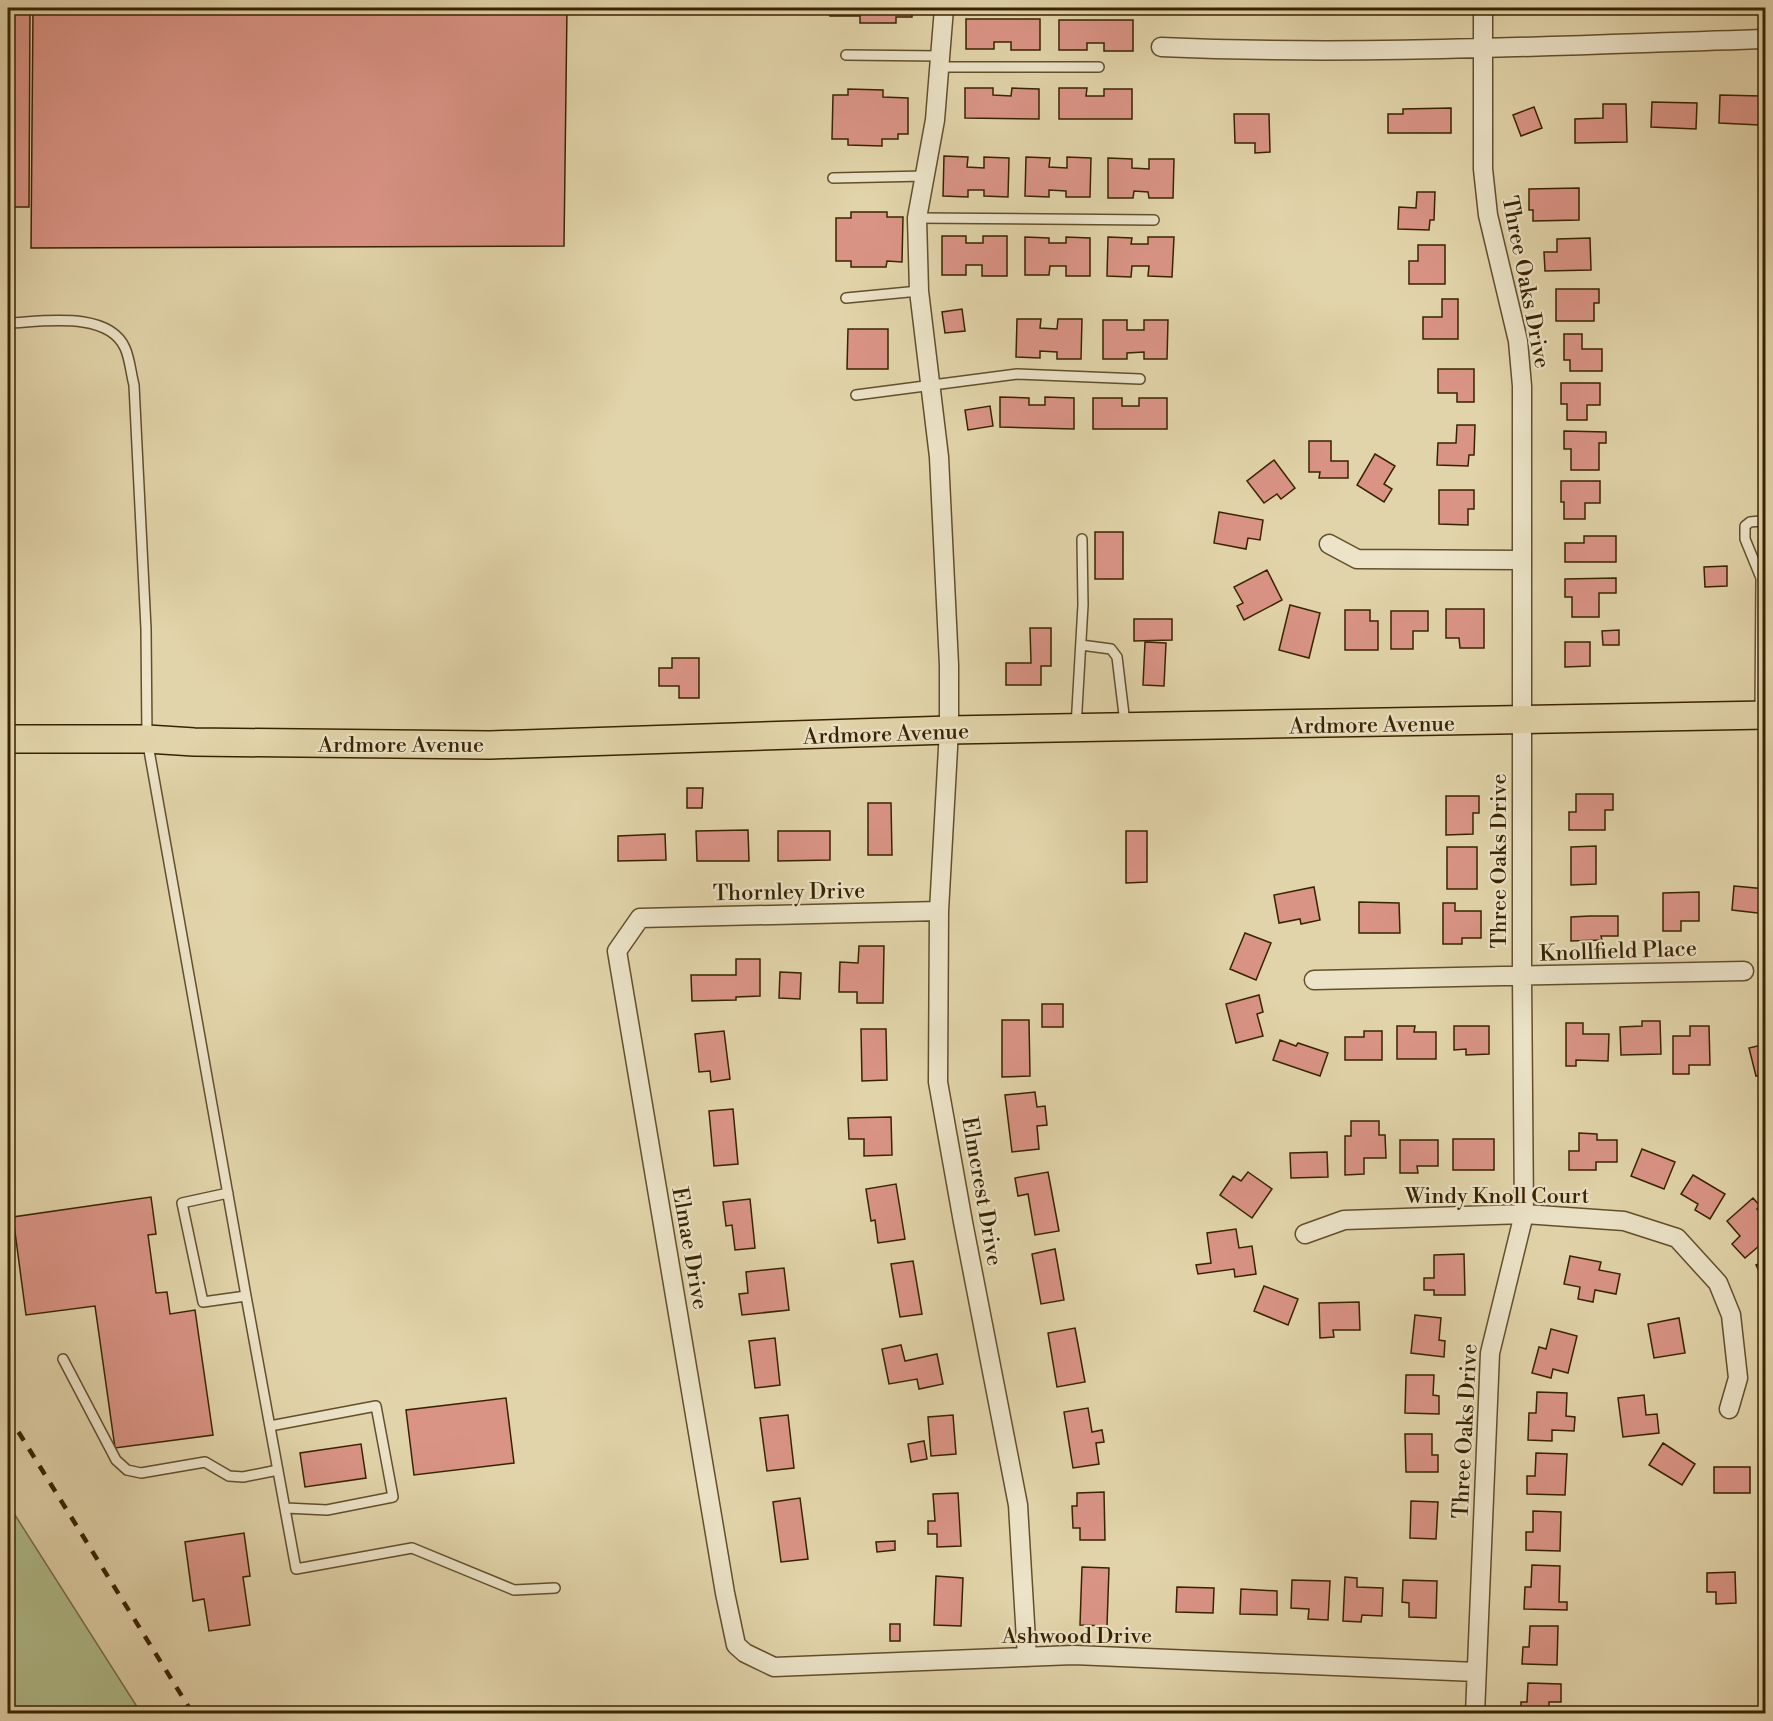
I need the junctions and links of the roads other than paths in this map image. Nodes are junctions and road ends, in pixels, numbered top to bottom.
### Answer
1 (944, 8) edge
2 (1483, 8) edge
3 (1766, 39) edge
4 (1161, 46) dead end
5 (1483, 48) junction
6 (846, 56) dead end
7 (940, 61) junction
8 (1099, 67) dead end
9 (925, 176) junction
10 (833, 178) dead end
11 (917, 218) junction
12 (1154, 220) dead end
13 (919, 291) junction
14 (846, 297) dead end
15 (8, 323) edge
16 (1140, 379) dead end
17 (930, 386) junction
18 (856, 395) dead end
19 (1766, 529) edge
20 (1082, 539) dead end
21 (1329, 544) dead end
22 (1521, 560) junction
23 (1766, 564) edge
24 (1761, 578) junction
25 (1081, 645) junction
26 (1763, 716) edge
27 (1522, 721) junction
28 (1076, 729) junction
29 (1126, 729) junction
30 (949, 730) junction
31 (8, 739) edge
32 (147, 739) junction
33 (939, 911) junction
34 (640, 918) joint
35 (1744, 971) dead end
36 (1522, 977) junction
37 (1314, 980) dead end
38 (228, 1193) junction
39 (1524, 1214) junction
40 (1305, 1234) dead end
41 (246, 1296) junction
42 (63, 1359) dead end
43 (1729, 1409) dead end
44 (270, 1426) junction
45 (278, 1470) junction
46 (286, 1508) junction
47 (555, 1588) dead end
48 (725, 1593) joint
49 (1027, 1657) junction
50 (1476, 1672) junction
51 (1475, 1713) edge

1 - 7 street, Elmcrest Drive
2 - 5 street, Three Oaks Drive
3 - 5 street
4 - 5 street
5 - 22 street, Three Oaks Drive
6 - 7 lane
7 - 8 lane
7 - 9 street, Elmcrest Drive
9 - 10 lane
9 - 11 street, Elmcrest Drive
11 - 12 lane
11 - 13 street, Elmcrest Drive
13 - 14 lane
13 - 17 street, Elmcrest Drive
15 - 32 lane
16 - 17 lane
17 - 18 lane
17 - 30 street, Elmcrest Drive
19 - 24 lane
20 - 25 lane
21 - 22 street
22 - 27 street, Three Oaks Drive
23 - 24 lane
24 - 26 lane
25 - 28 lane
25 - 29 lane
26 - 27 main road, Ardmore Avenue
27 - 29 main road, Ardmore Avenue
27 - 36 street, Three Oaks Drive
28 - 29 main road, Ardmore Avenue
28 - 30 main road, Ardmore Avenue
30 - 32 main road, Ardmore Avenue
30 - 33 street, Elmcrest Drive
31 - 32 main road, Ardmore Avenue
32 - 38 lane
33 - 34 street, Thornley Drive
33 - 49 street, Elmcrest Drive
34 - 48 street, Elmae Drive
35 - 36 street, Knollfield Place
36 - 37 street, Knollfield Place
36 - 39 street, Three Oaks Drive
38 - 41 lane
38 - 41 lane
39 - 40 street, Windy Knoll Court
39 - 43 street, Windy Knoll Court
39 - 50 street, Three Oaks Drive
41 - 44 lane
42 - 45 lane
44 - 45 lane
44 - 46 lane
45 - 46 lane
46 - 47 lane
48 - 49 street, Ashwood Drive
49 - 50 street, Ashwood Drive
50 - 51 street, Three Oaks Drive

